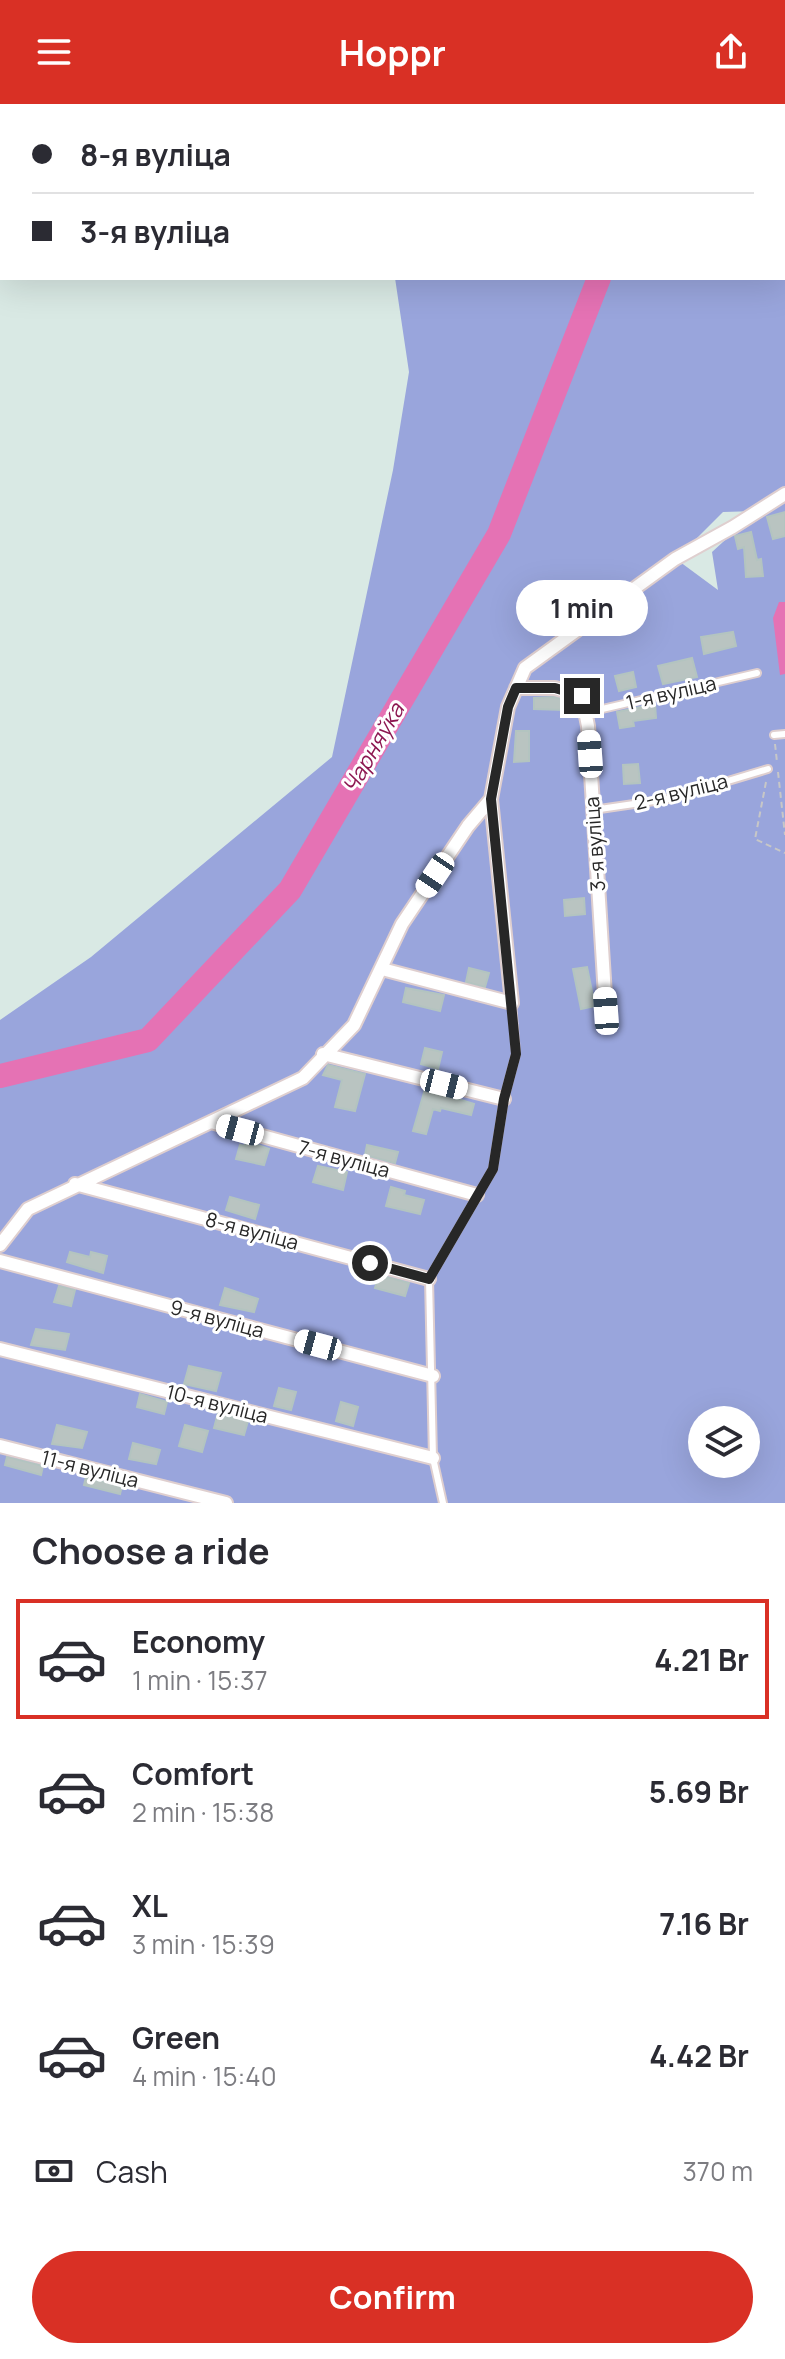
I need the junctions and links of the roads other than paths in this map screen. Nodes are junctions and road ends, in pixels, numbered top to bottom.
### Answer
1 (785, 494) edge
2 (757, 673) dead end
3 (516, 688) junction
4 (585, 713) junction
5 (785, 734) edge
6 (774, 735) road end
7 (768, 769) road end
8 (491, 799) junction
9 (593, 810) junction
10 (382, 969) junction
11 (512, 1003) junction
12 (606, 1011) dead end
13 (323, 1054) junction
14 (504, 1099) junction
15 (211, 1122) junction
16 (75, 1184) junction
17 (477, 1195) junction
18 (0, 1245) edge
19 (0, 1261) edge
20 (429, 1279) junction
21 (0, 1349) edge
22 (433, 1376) junction
23 (0, 1446) edge
24 (433, 1458) junction
25 (226, 1503) edge
26 (443, 1503) edge

1 - 3 street
2 - 4 lane, 1-я вуліца
3 - 4 street
3 - 8 street
4 - 9 street, 3-я вуліца
5 - 6 lane
7 - 9 lane, 2-я вуліца
8 - 10 street
8 - 11 street
9 - 12 street, 3-я вуліца
10 - 11 street
10 - 13 street
11 - 14 lane
13 - 14 street
13 - 15 street
14 - 17 lane
15 - 16 street
15 - 17 street, 7-я вуліца
16 - 18 street
16 - 20 street, 8-я вуліца
17 - 20 lane
19 - 22 street, 9-я вуліца
20 - 22 lane
21 - 24 street, 10-я вуліца
22 - 24 lane
23 - 25 street, 11-я вуліца
24 - 26 lane

